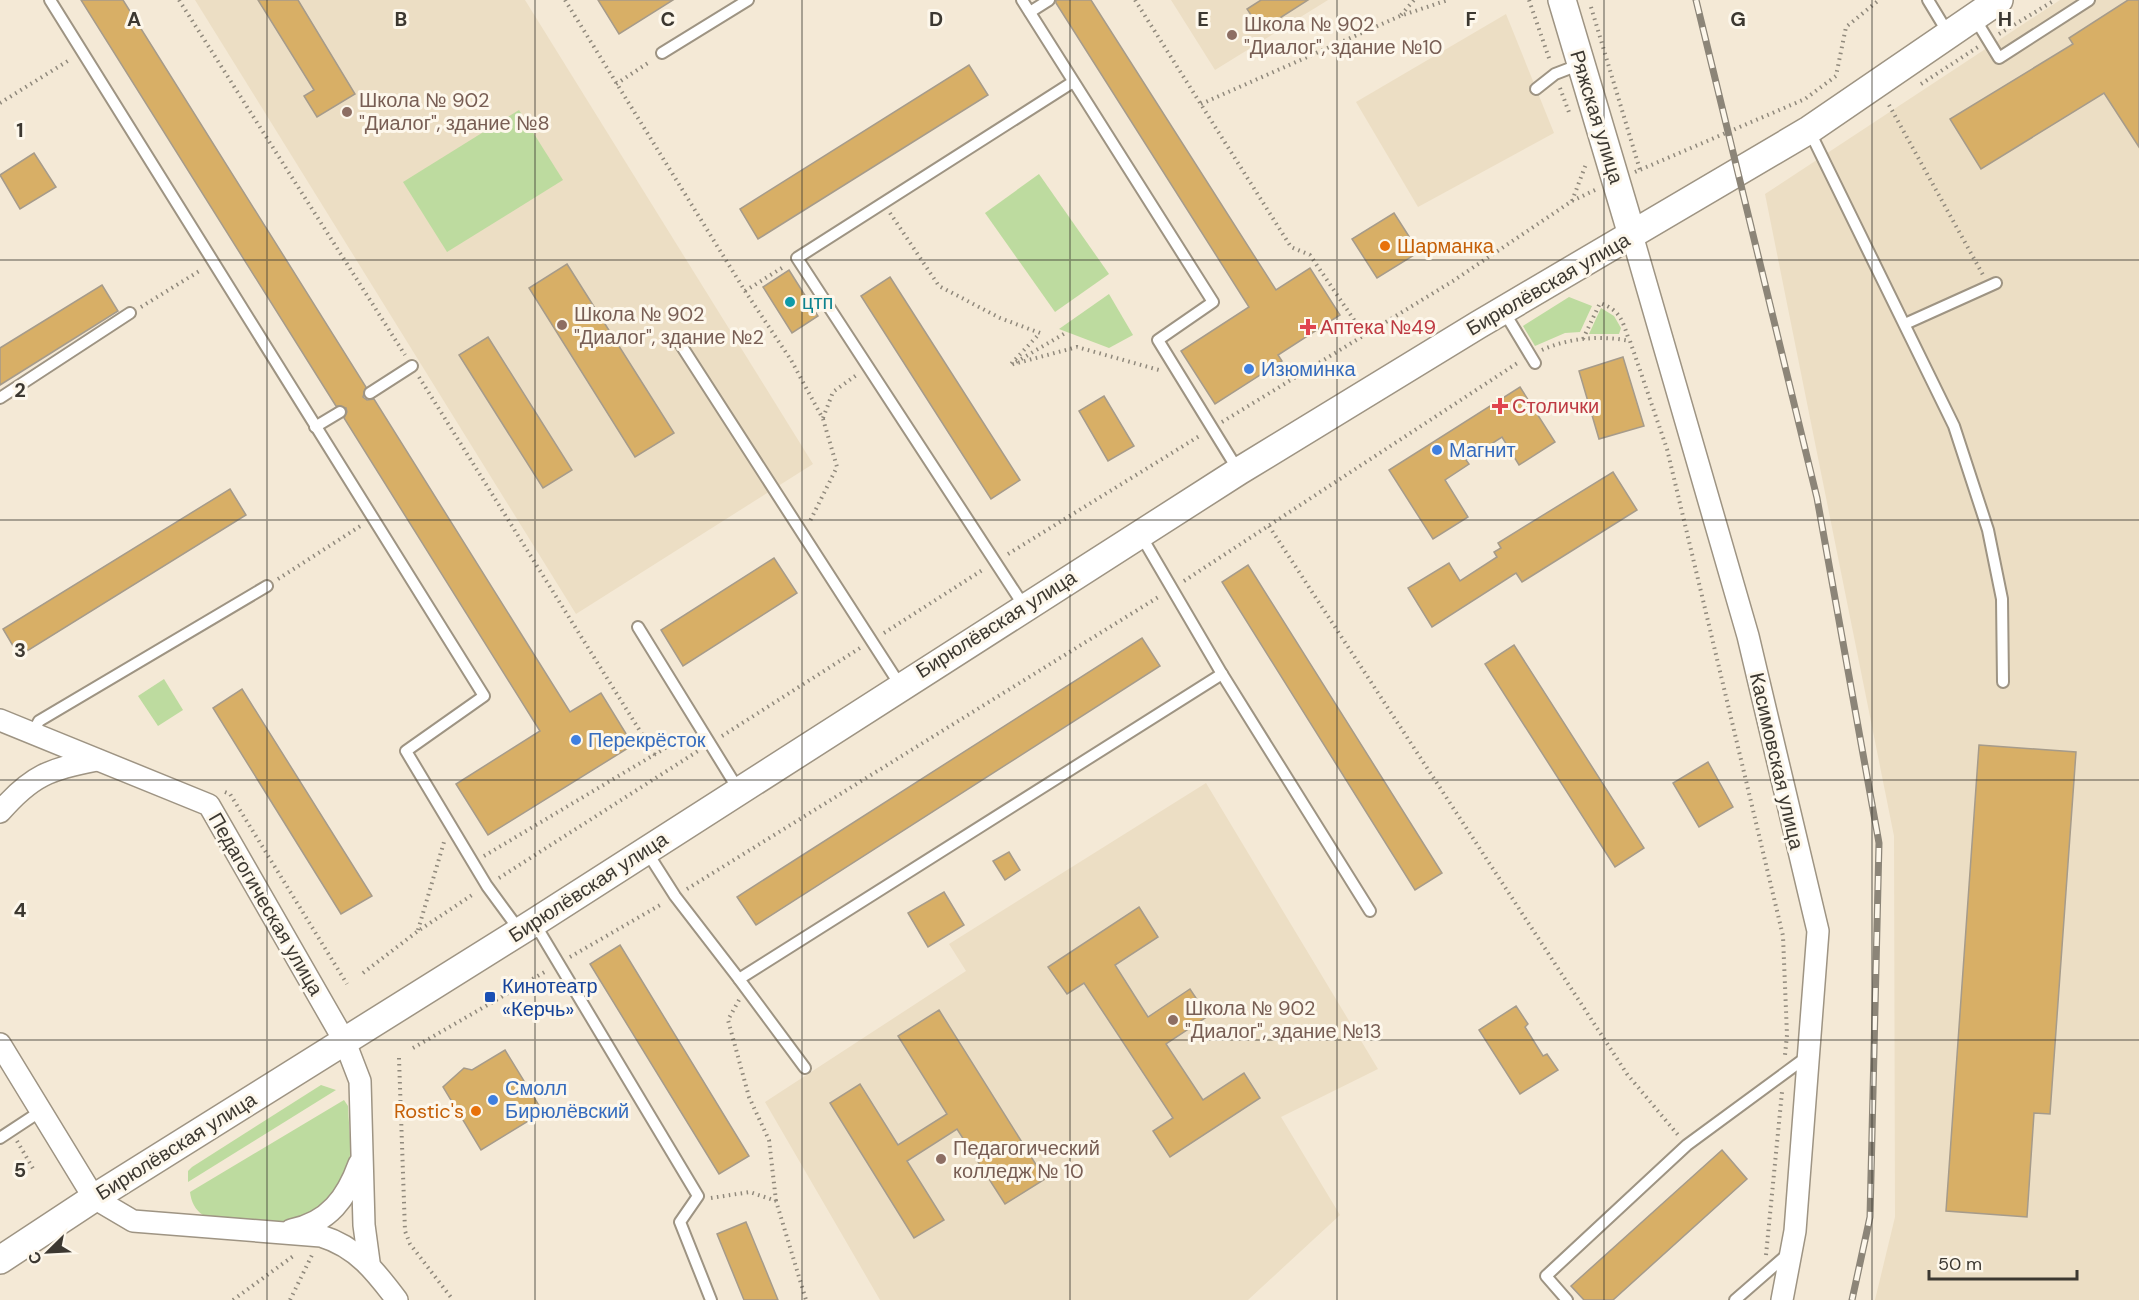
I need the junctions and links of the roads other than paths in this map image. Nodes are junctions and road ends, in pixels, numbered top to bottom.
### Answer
1 (50, 0) edge
2 (748, 0) edge
3 (1022, 0) edge
4 (1049, 0) edge
5 (1562, 0) edge
6 (1928, 0) edge
7 (1999, 0) edge
8 (2089, 0) edge
9 (1030, 12) junction
10 (1974, 17) junction
11 (1949, 33) junction
12 (662, 53) road end
13 (1581, 64) junction
14 (1072, 82) junction
15 (1536, 89) dead end
16 (1809, 130) junction
17 (1632, 235) junction
18 (1993, 284) road end
19 (1503, 310) junction
20 (130, 314) road end
21 (1905, 324) junction
22 (679, 342) dead end
23 (1533, 359) road end
24 (412, 366) dead end
25 (370, 393) dead end
26 (0, 398) edge
27 (340, 412) dead end
28 (315, 427) junction
29 (1239, 471) junction
30 (1140, 534) junction
31 (267, 586) road end
32 (1024, 606) junction
33 (638, 627) dead end
34 (1222, 674) junction
35 (2003, 682) dead end
36 (900, 685) junction
37 (0, 720) edge
38 (33, 732) junction
39 (97, 760) junction
40 (738, 789) junction
41 (0, 812) edge
42 (646, 849) junction
43 (1370, 911) dead end
44 (527, 927) junction
45 (739, 979) junction
46 (345, 1042) junction
47 (0, 1044) edge
48 (1808, 1056) junction
49 (805, 1068) dead end
50 (41, 1111) junction
51 (0, 1138) edge
52 (363, 1152) junction
53 (94, 1198) junction
54 (273, 1233) junction
55 (1791, 1250) junction
56 (0, 1260) edge
57 (369, 1262) junction
58 (398, 1300) edge
59 (711, 1300) edge
60 (1567, 1300) edge
61 (1735, 1300) edge
62 (1782, 1300) edge

1 - 28 lane
2 - 12 lane
3 - 9 lane
4 - 9 lane
5 - 13 street, Ряжская улица
6 - 11 lane
7 - 10 street, Бирюлёвская улица
8 - 10 lane
9 - 14 lane
10 - 11 street, Бирюлёвская улица
11 - 16 street, Бирюлёвская улица
13 - 15 lane
13 - 17 street, Ряжская улица
14 - 29 lane
14 - 32 lane
16 - 17 street, Бирюлёвская улица
16 - 21 lane
17 - 19 street, Бирюлёвская улица
17 - 48 street, Касимовская улица
18 - 21 lane
19 - 23 lane
19 - 29 street, Бирюлёвская улица
20 - 26 lane
21 - 35 lane
22 - 36 lane
24 - 25 lane
27 - 28 lane
28 - 44 lane
29 - 30 street, Бирюлёвская улица
30 - 32 street, Бирюлёвская улица
30 - 34 lane
31 - 38 lane
32 - 36 street, Бирюлёвская улица
33 - 40 lane
34 - 43 lane
34 - 45 lane
36 - 40 street, Бирюлёвская улица
37 - 38 street, Педагогическая улица
38 - 39 street, Педагогическая улица
39 - 41 street
39 - 46 street, Педагогическая улица
40 - 42 street, Бирюлёвская улица
42 - 44 street, Бирюлёвская улица
42 - 45 lane
44 - 46 street, Бирюлёвская улица
44 - 59 lane
45 - 49 lane
46 - 52 street, Педагогическая улица
46 - 53 street, Бирюлёвская улица
47 - 50 street
48 - 55 street, Касимовская улица
48 - 60 lane
50 - 51 lane
50 - 53 street
52 - 54 street
52 - 57 street, Педагогическая улица
53 - 54 street
53 - 56 street, Бирюлёвская улица
54 - 57 street
55 - 61 lane
55 - 62 street, Касимовская улица
57 - 58 street

